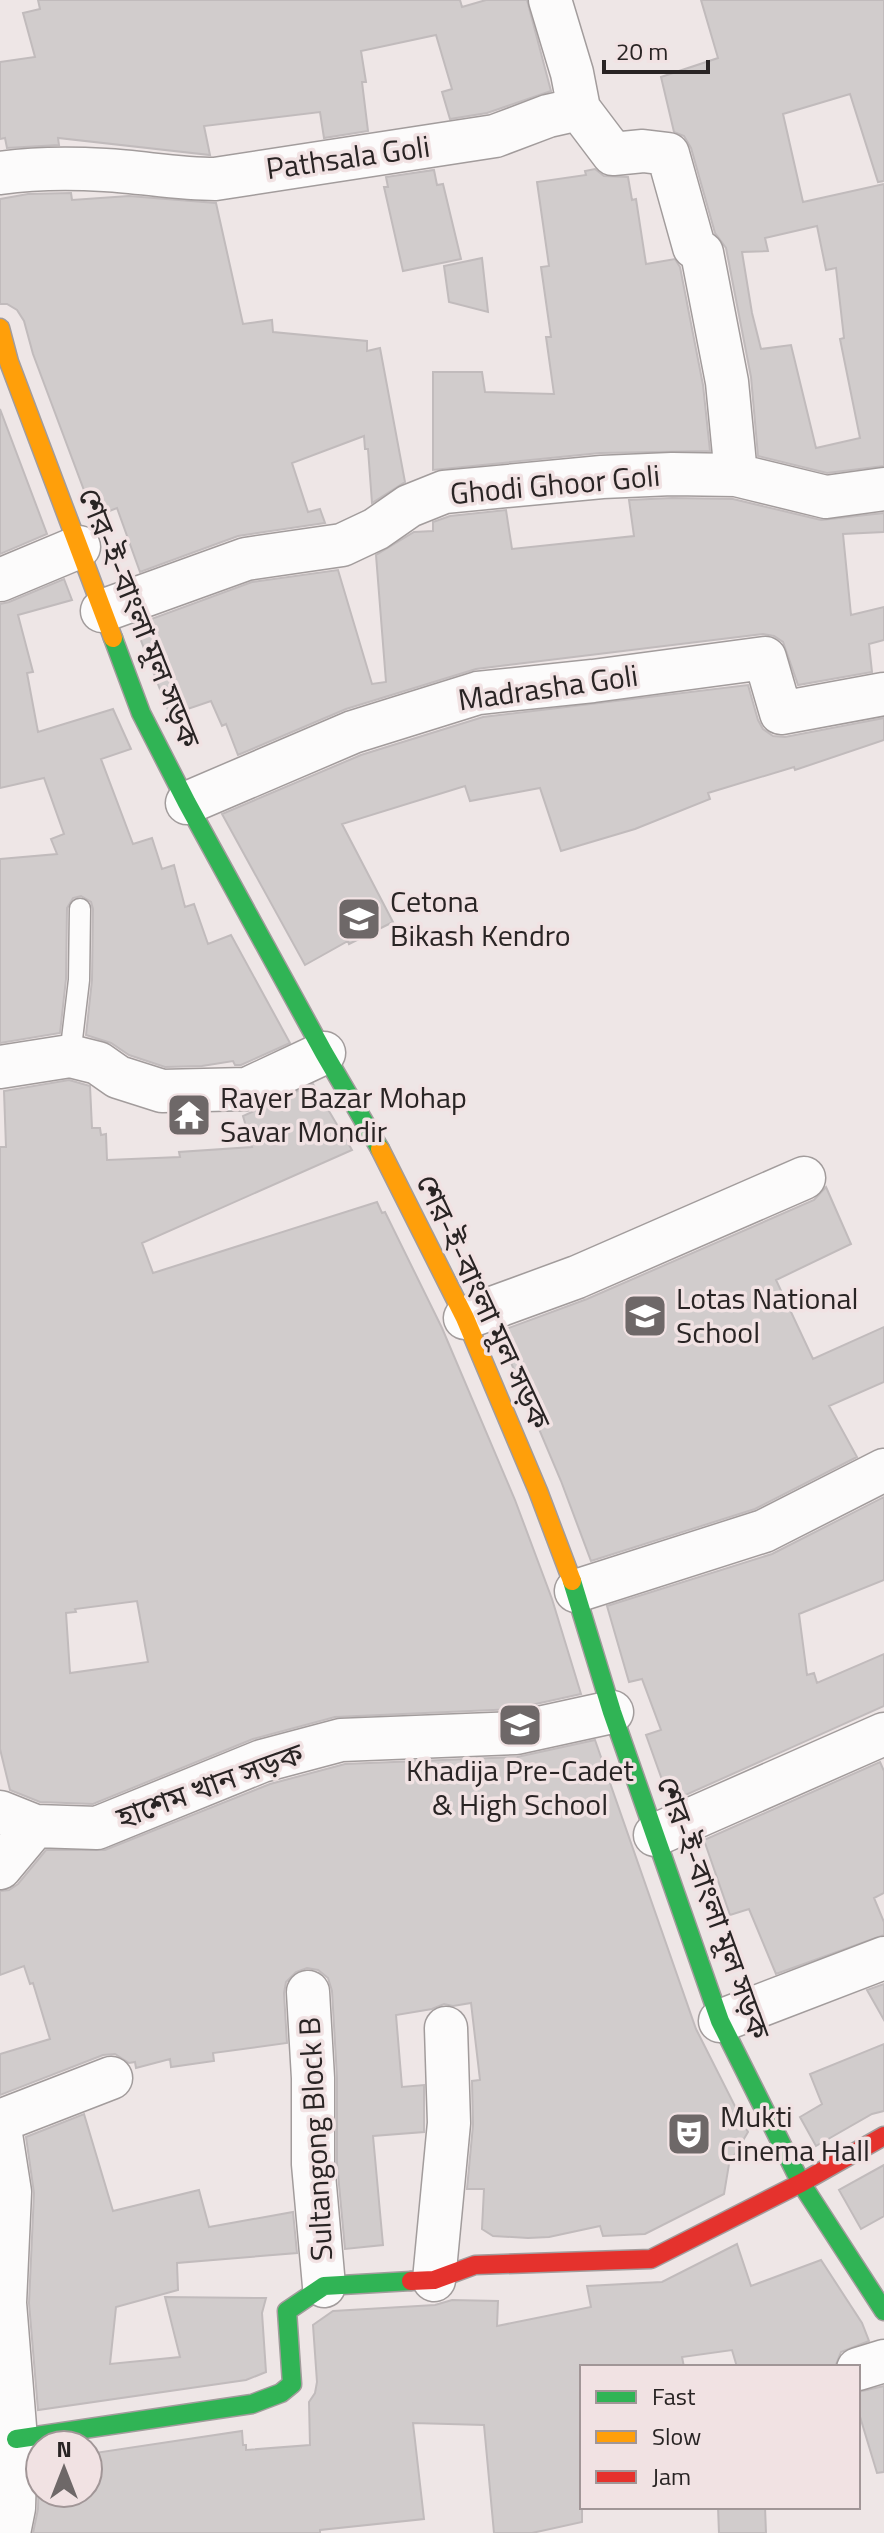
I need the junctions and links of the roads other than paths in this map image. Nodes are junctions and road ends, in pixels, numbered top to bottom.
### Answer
1 (550, 0) edge
2 (579, 109) junction
3 (0, 173) edge
4 (0, 328) edge
5 (736, 475) junction
6 (884, 489) edge
7 (79, 547) junction
8 (0, 580) edge
9 (102, 611) junction
10 (884, 694) edge
11 (187, 803) junction
12 (80, 909) dead end
13 (324, 1053) junction
14 (70, 1056) junction
15 (0, 1067) edge
16 (804, 1178) dead end
17 (465, 1318) junction
18 (884, 1470) edge
19 (576, 1591) junction
20 (612, 1712) junction
21 (884, 1734) edge
22 (18, 1819) edge
23 (655, 1835) junction
24 (0, 1868) edge
25 (884, 1958) edge
26 (308, 1992) dead end
27 (720, 2021) junction
28 (446, 2028) dead end
29 (111, 2078) dead end
30 (0, 2121) edge
31 (0, 2128) edge
32 (884, 2136) edge
33 (801, 2183) junction
34 (434, 2280) junction
35 (324, 2286) junction
36 (2, 2303) edge
37 (884, 2311) edge
38 (884, 2361) edge
39 (860, 2368) edge
40 (10, 2431) edge
41 (9, 2533) edge

1 - 2 street
2 - 3 street, Pathsala Goli
2 - 5 street
4 - 7 street, শের-ই-বাংলা মূল সড়ক
5 - 6 street, Ghodi Ghoor Goli
5 - 9 street, Ghodi Ghoor Goli
7 - 8 street
7 - 9 street, শের-ই-বাংলা মূল সড়ক
9 - 11 street, শের-ই-বাংলা মূল সড়ক
10 - 11 street, Madrasha Goli
11 - 13 street, শের-ই-বাংলা মূল সড়ক
12 - 14 lane
13 - 14 street
13 - 17 street, শের-ই-বাংলা মূল সড়ক
14 - 15 street
16 - 17 street
17 - 19 street, শের-ই-বাংলা মূল সড়ক
18 - 19 street
19 - 20 street, শের-ই-বাংলা মূল সড়ক
20 - 22 street, হাশেম খান সড়ক
20 - 23 street, শের-ই-বাংলা মূল সড়ক
21 - 23 street
22 - 24 street
23 - 27 street, শের-ই-বাংলা মূল সড়ক
25 - 27 street
26 - 35 street, Sultangong Block B
27 - 33 street, শের-ই-বাংলা মূল সড়ক
28 - 34 street
29 - 30 street
31 - 36 street
32 - 33 street
33 - 34 street
33 - 37 street, শের-ই-বাংলা মূল সড়ক
34 - 35 street
35 - 40 street
36 - 40 street
38 - 39 street
40 - 41 street

